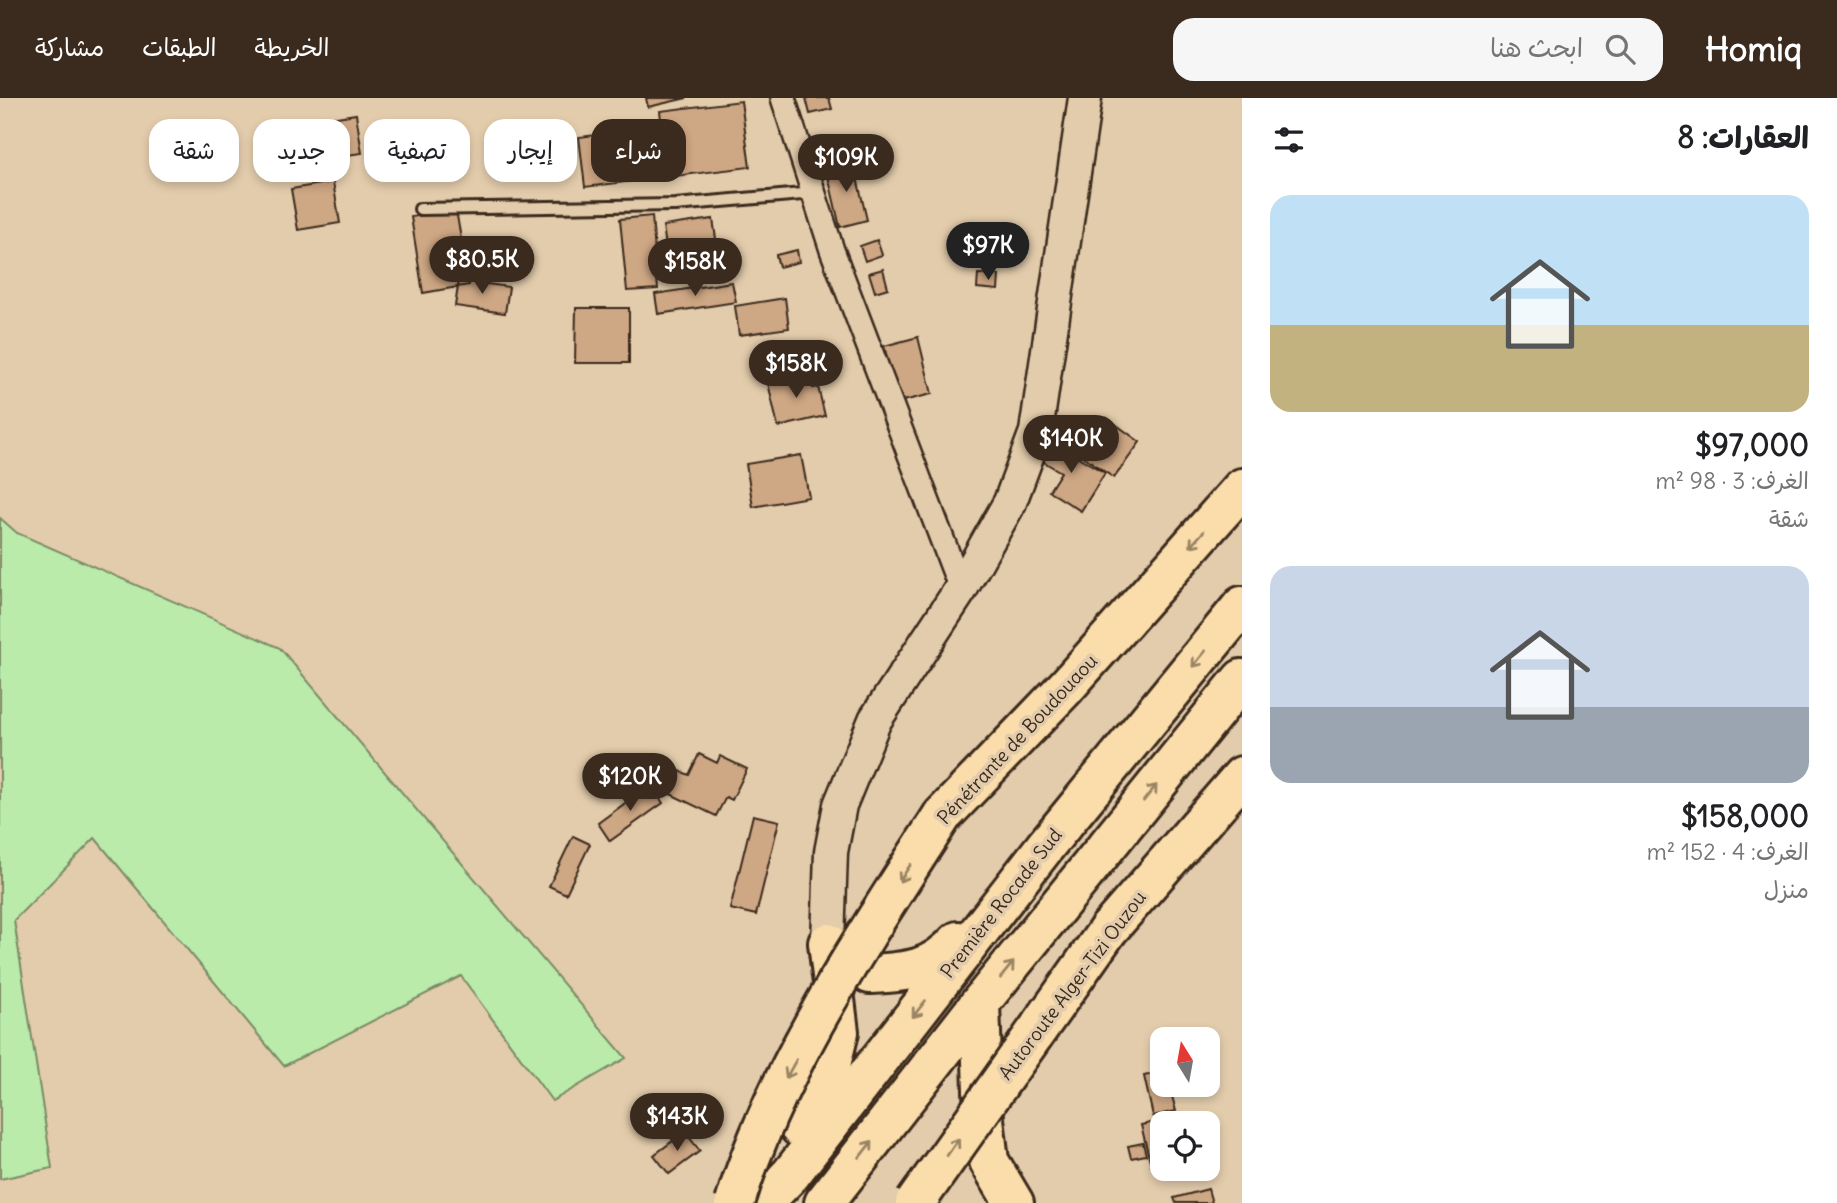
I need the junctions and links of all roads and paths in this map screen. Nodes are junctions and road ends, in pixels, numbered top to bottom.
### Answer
1 (783, 98) edge
2 (1085, 98) edge
3 (814, 193) junction
4 (420, 209) dead end
5 (1242, 488) edge
6 (961, 589) junction
7 (1242, 606) edge
8 (1242, 680) edge
9 (1242, 776) edge
10 (1046, 844) junction
11 (828, 943) junction
12 (980, 1003) junction
13 (735, 1203) edge
14 (745, 1203) edge
15 (764, 1203) edge
16 (824, 1203) edge
17 (915, 1203) edge
18 (1014, 1203) edge

1 - 3 street
2 - 6 main road
3 - 4 lane
3 - 6 street
5 -> 13 highway, Pénétrante de Boudouaou, bridge
6 - 11 main road
7 -> 10 highway, Première Rocade Sud
12 -> 8 highway
17 -> 9 highway, Autoroute Alger-Tizi Ouzou, bridge
10 - 11 highway
10 -> 15 highway, Première Rocade Sud
11 - 14 highway
16 -> 12 highway
12 - 18 highway

